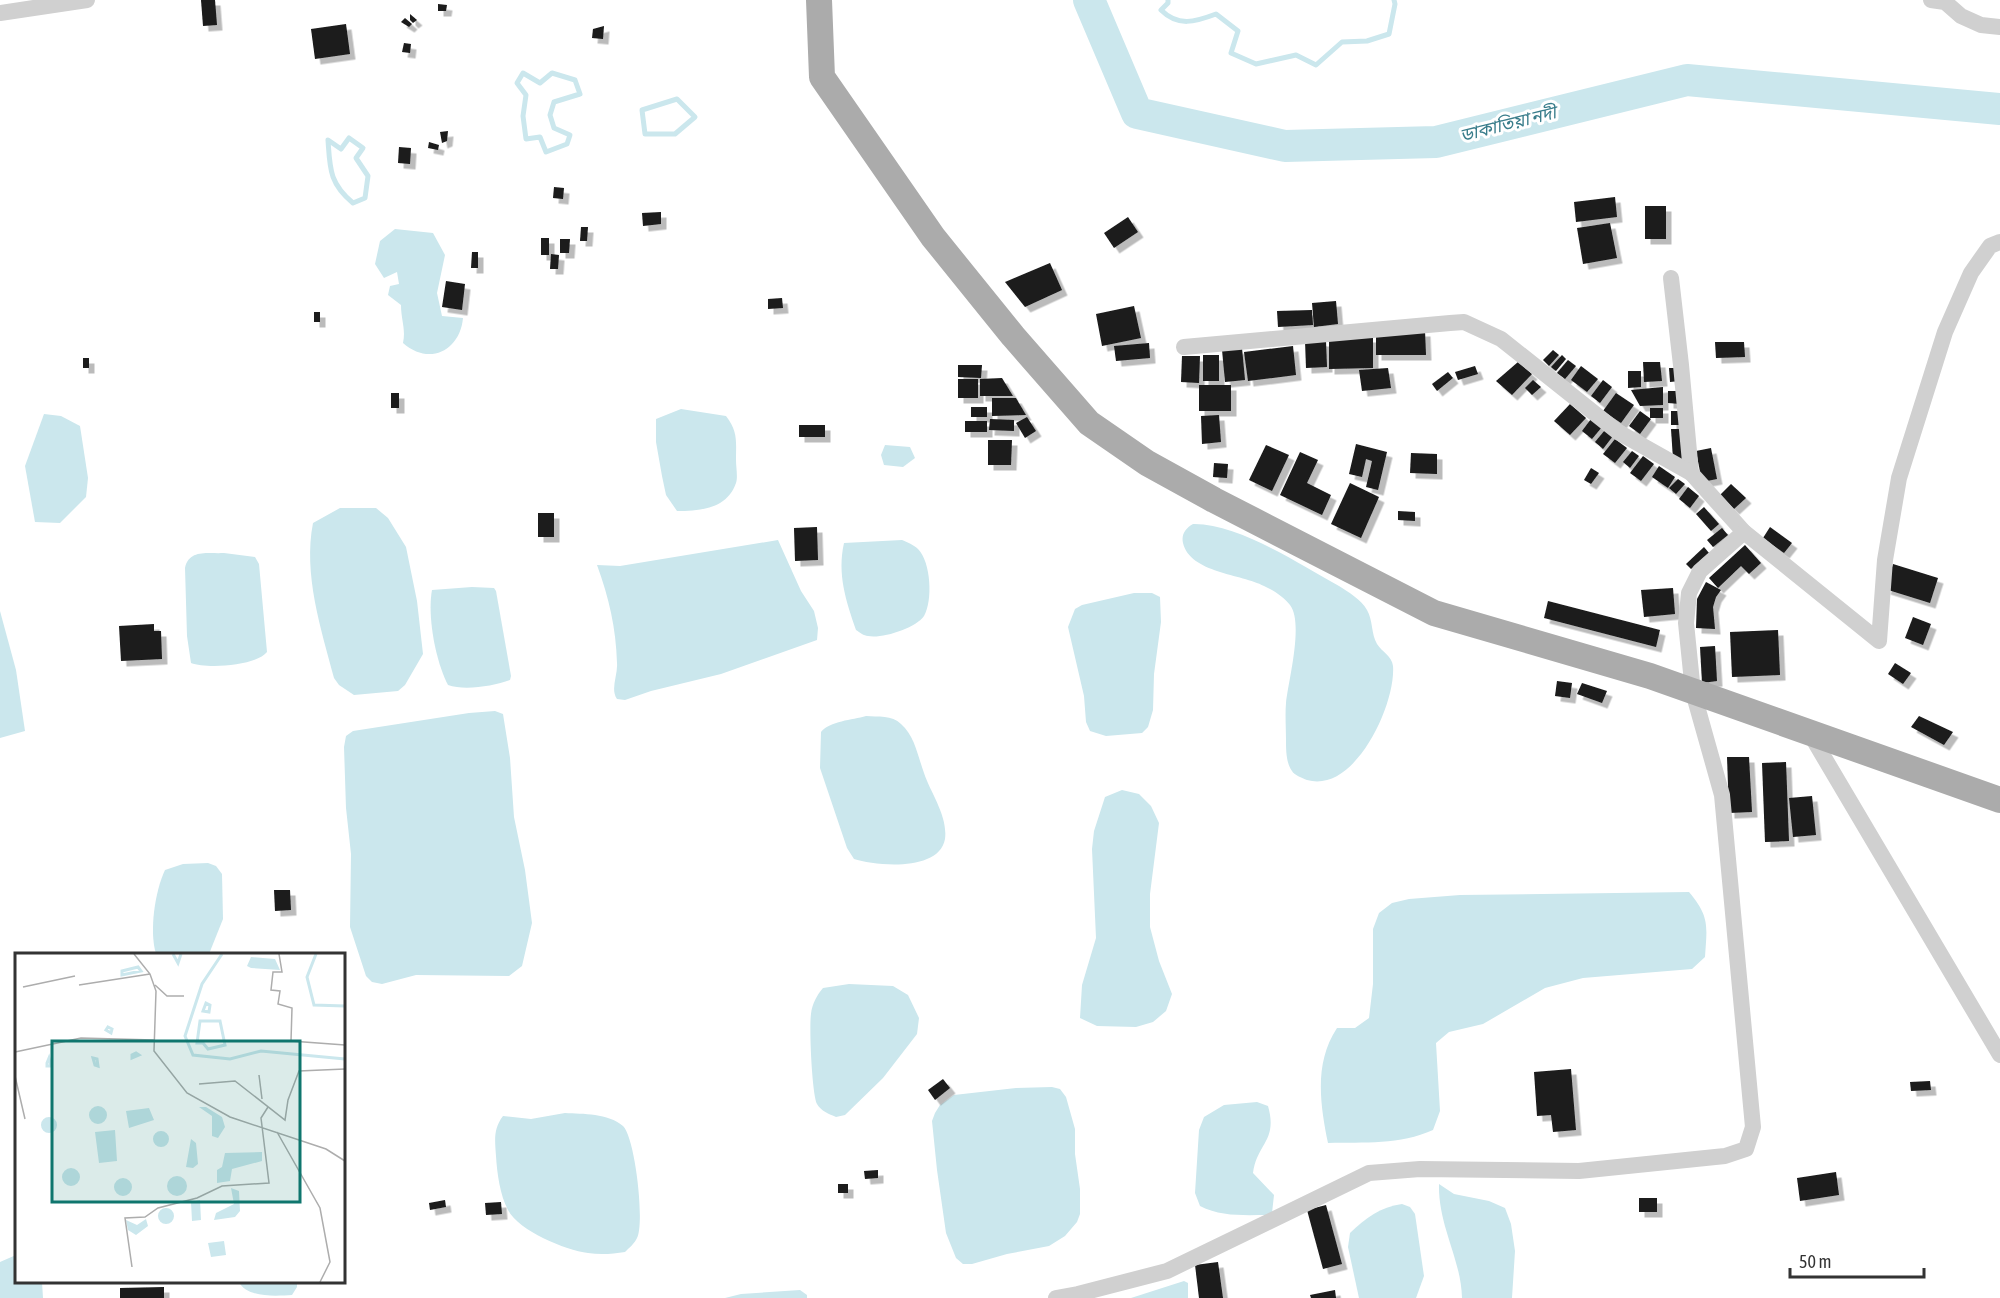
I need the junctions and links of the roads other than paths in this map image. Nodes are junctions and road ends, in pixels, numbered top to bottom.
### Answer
1 (87, 0) edge
2 (819, 0) edge
3 (1931, 0) edge
4 (0, 13) edge
5 (2000, 27) edge
6 (2000, 242) edge
7 (1671, 278) dead end
8 (1184, 347) dead end
9 (1691, 472) junction
10 (1744, 531) junction
11 (1694, 692) junction
12 (1809, 732) junction
13 (2000, 800) edge
14 (2000, 1055) edge
15 (1056, 1298) edge

1 - 4 street
2 - 11 main road
3 - 5 street
6 - 10 street
7 - 9 street
8 - 9 street
9 - 10 street
10 - 11 street
11 - 12 main road
11 - 15 street
12 - 13 main road
12 - 14 street

